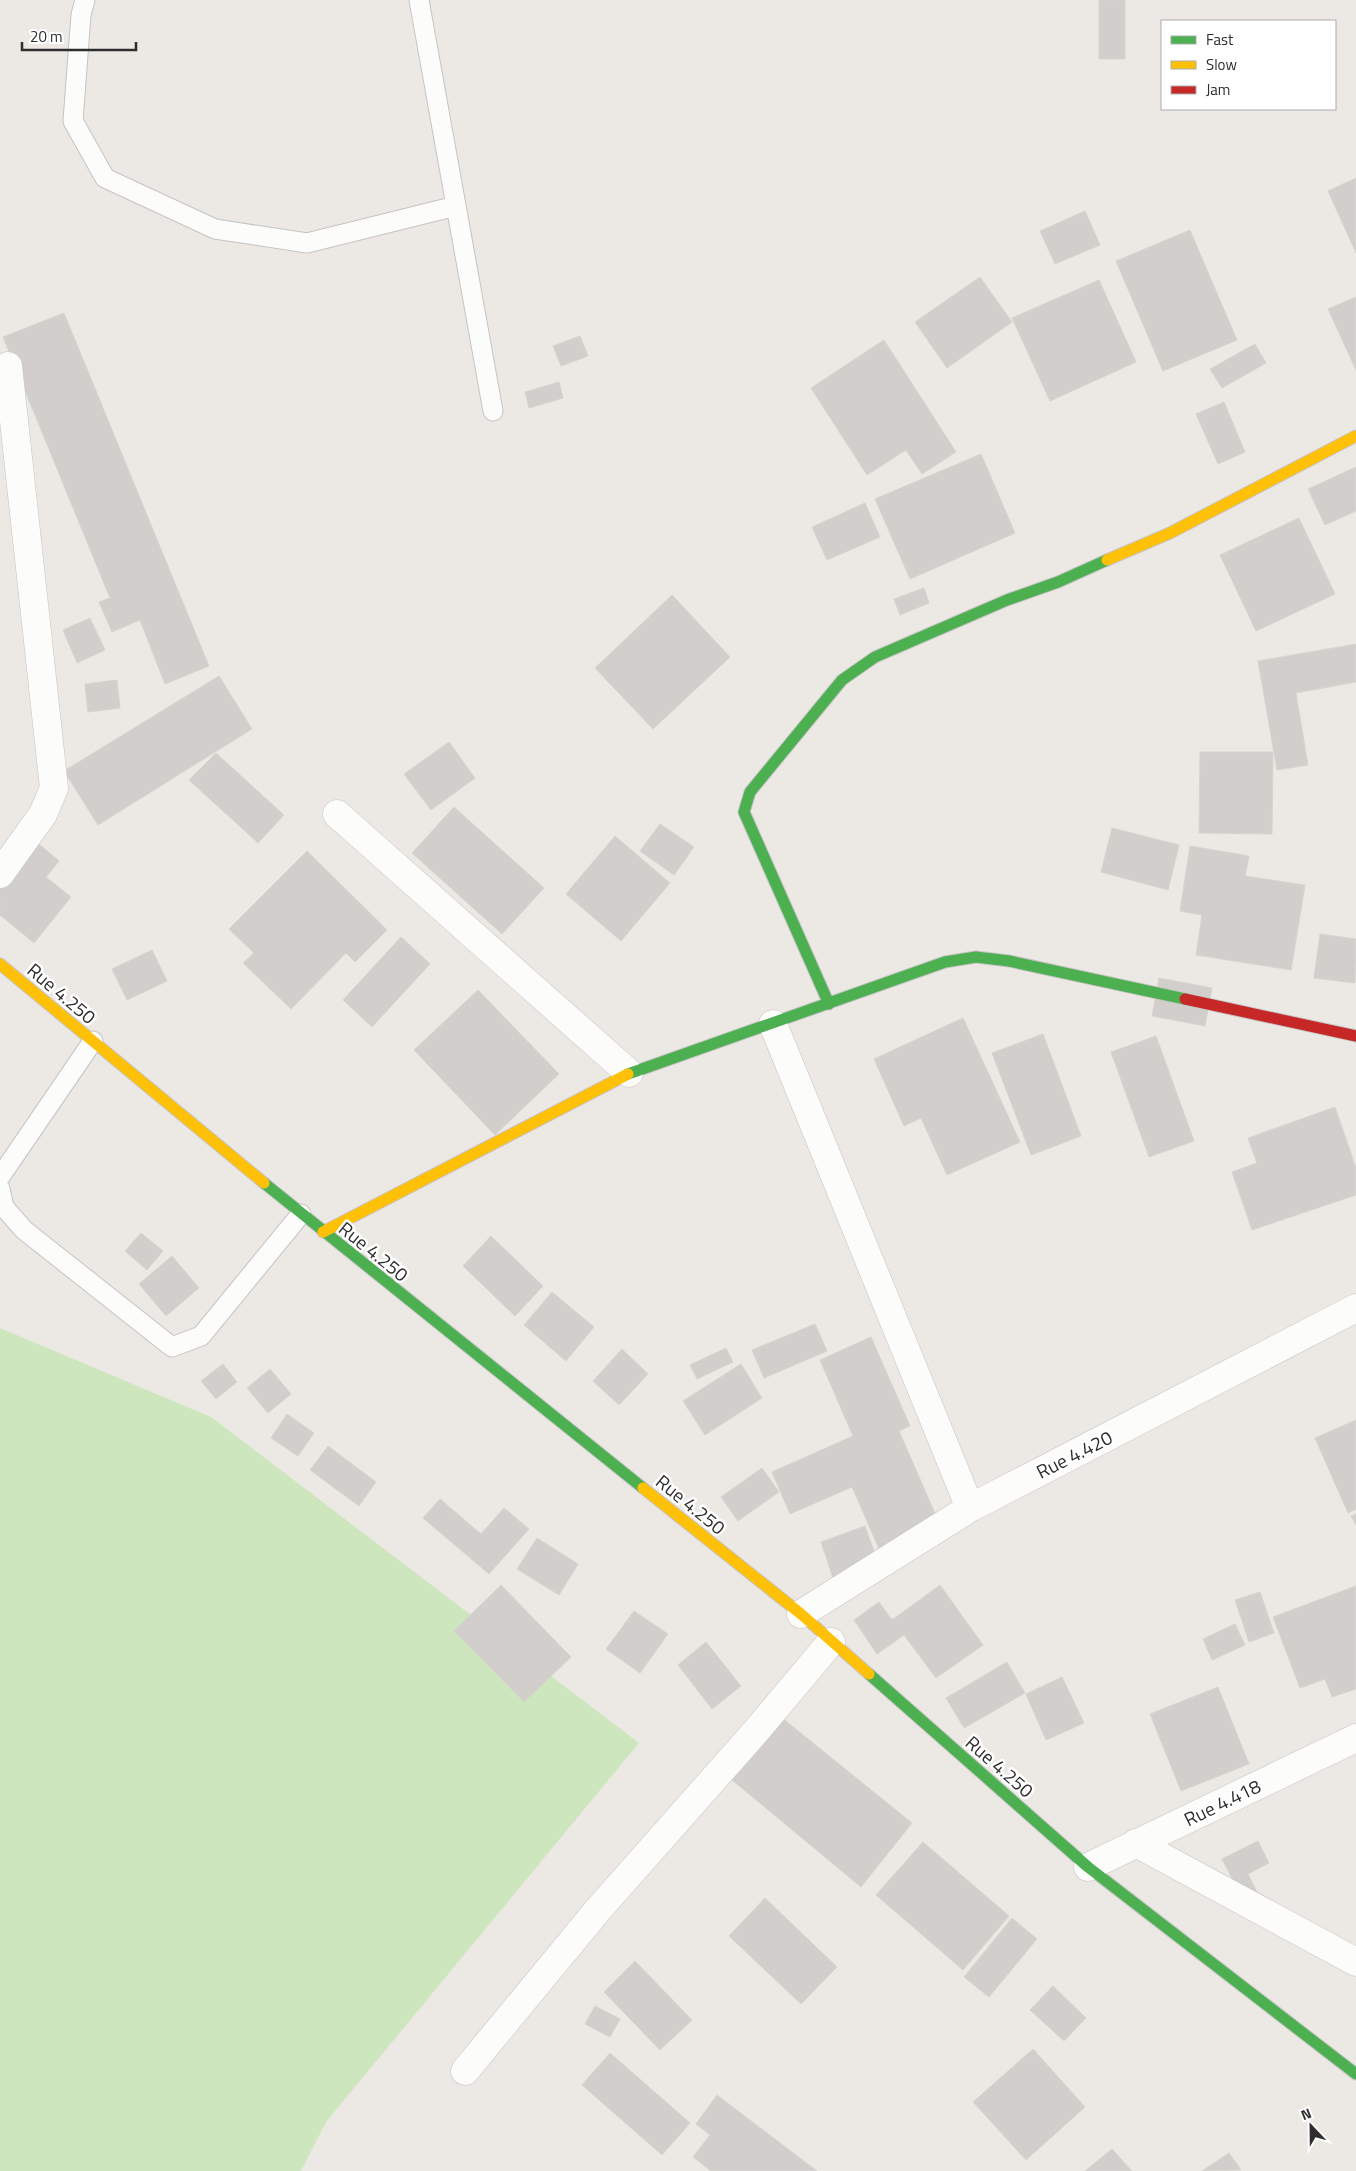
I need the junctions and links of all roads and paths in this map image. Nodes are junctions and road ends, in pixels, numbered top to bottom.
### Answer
1 (85, 0) edge
2 (419, 0) edge
3 (456, 206) junction
4 (8, 366) dead end
5 (492, 412) dead end
6 (1356, 436) edge
7 (337, 814) dead end
8 (0, 874) edge
9 (0, 964) edge
10 (829, 1004) junction
11 (773, 1024) junction
12 (1356, 1036) edge
13 (93, 1041) junction
14 (629, 1073) junction
15 (0, 1177) edge
16 (0, 1189) edge
17 (301, 1214) junction
18 (323, 1232) junction
19 (1356, 1308) edge
20 (970, 1508) junction
21 (801, 1614) junction
22 (831, 1642) junction
23 (1356, 1738) edge
24 (1136, 1843) junction
25 (1088, 1866) junction
26 (1356, 1962) edge
27 (465, 2071) dead end
28 (1356, 2074) edge

1 - 3 lane
2 - 3 lane
3 - 5 lane
4 - 8 street
6 - 10 street
7 - 14 street
9 - 13 street, Rue 4.250
10 - 11 street
10 - 12 street
11 - 14 street
11 - 20 street
13 - 15 lane
13 - 17 street, Rue 4.250
14 - 18 street
16 - 17 lane
17 - 18 street, Rue 4.250
18 - 21 street, Rue 4.250
19 - 20 street, Rue 4.420
20 - 21 street, Rue 4.420
21 - 22 street, Rue 4.250
22 - 25 street, Rue 4.250
22 - 27 street
23 - 24 street, Rue 4.418
24 - 25 street, Rue 4.418
24 - 26 street
25 - 28 street, Rue 4.250

